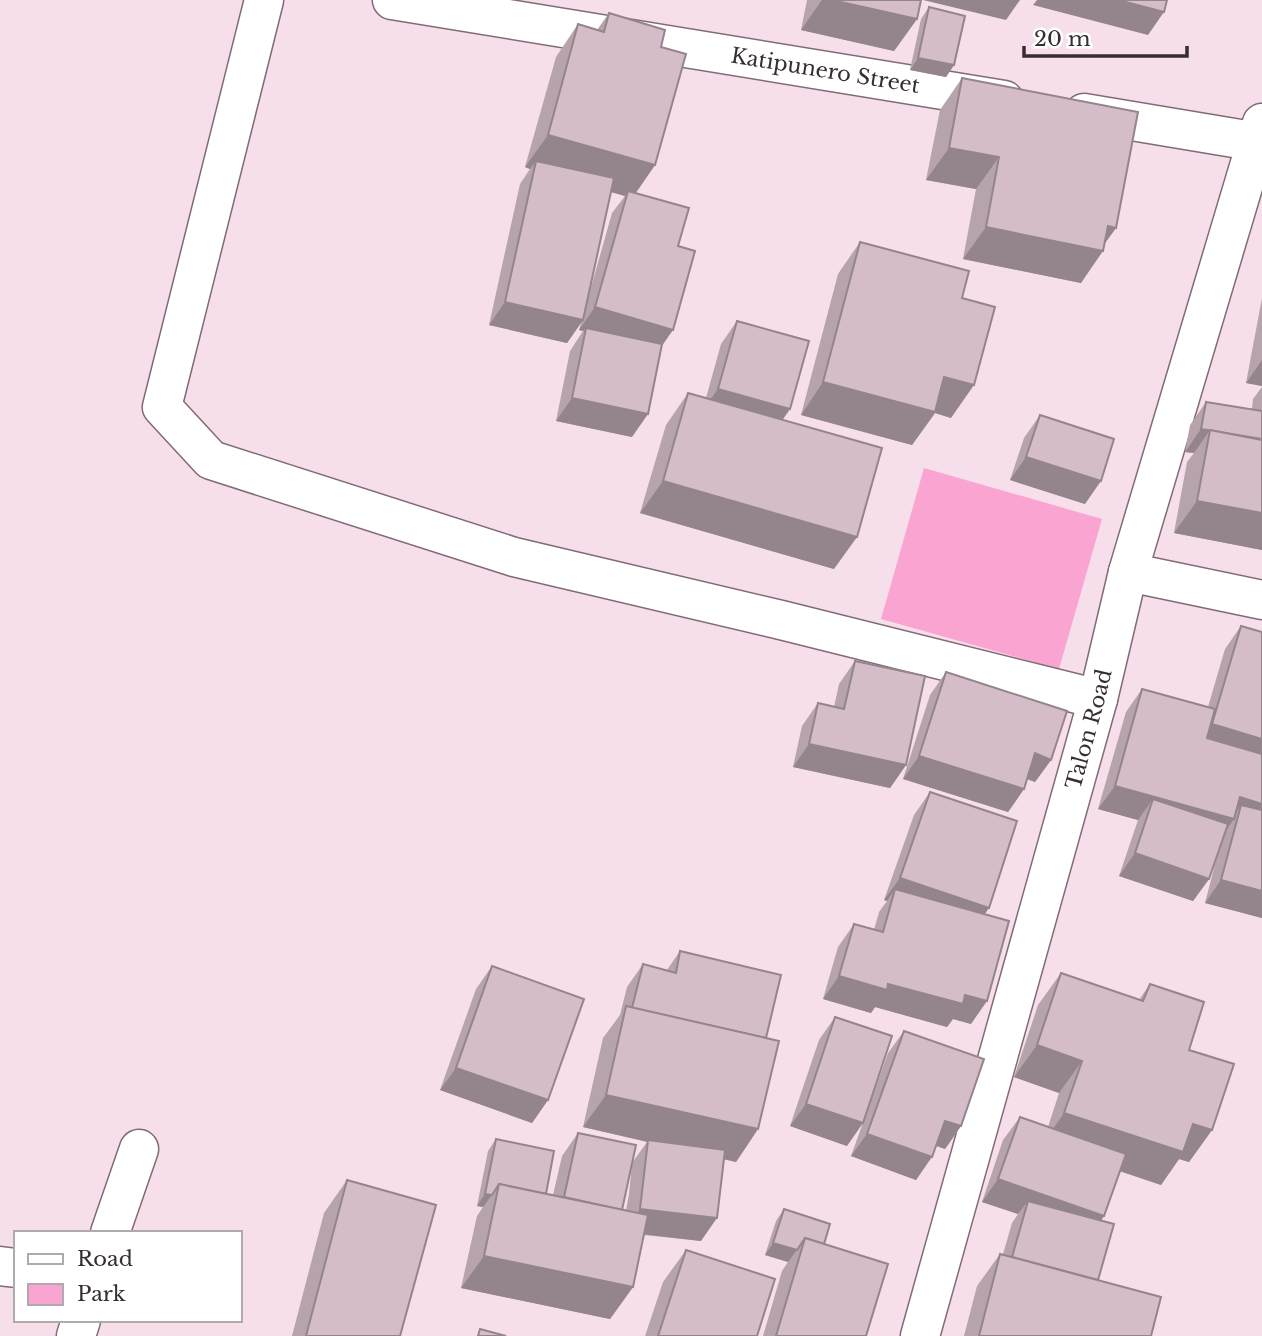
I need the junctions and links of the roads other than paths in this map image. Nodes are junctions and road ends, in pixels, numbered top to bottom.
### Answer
1 (264, 0) edge
2 (391, 0) edge
3 (1260, 132) edge
4 (1128, 572) junction
5 (1262, 600) edge
6 (1098, 699) junction
7 (139, 1149) dead end
8 (111, 1231) edge
9 (920, 1336) edge

1 - 6 street
2 - 3 street, Katipunero Street
3 - 4 street, Talon Road
4 - 5 street
4 - 6 street, Talon Road
6 - 9 street, Talon Road
7 - 8 street

